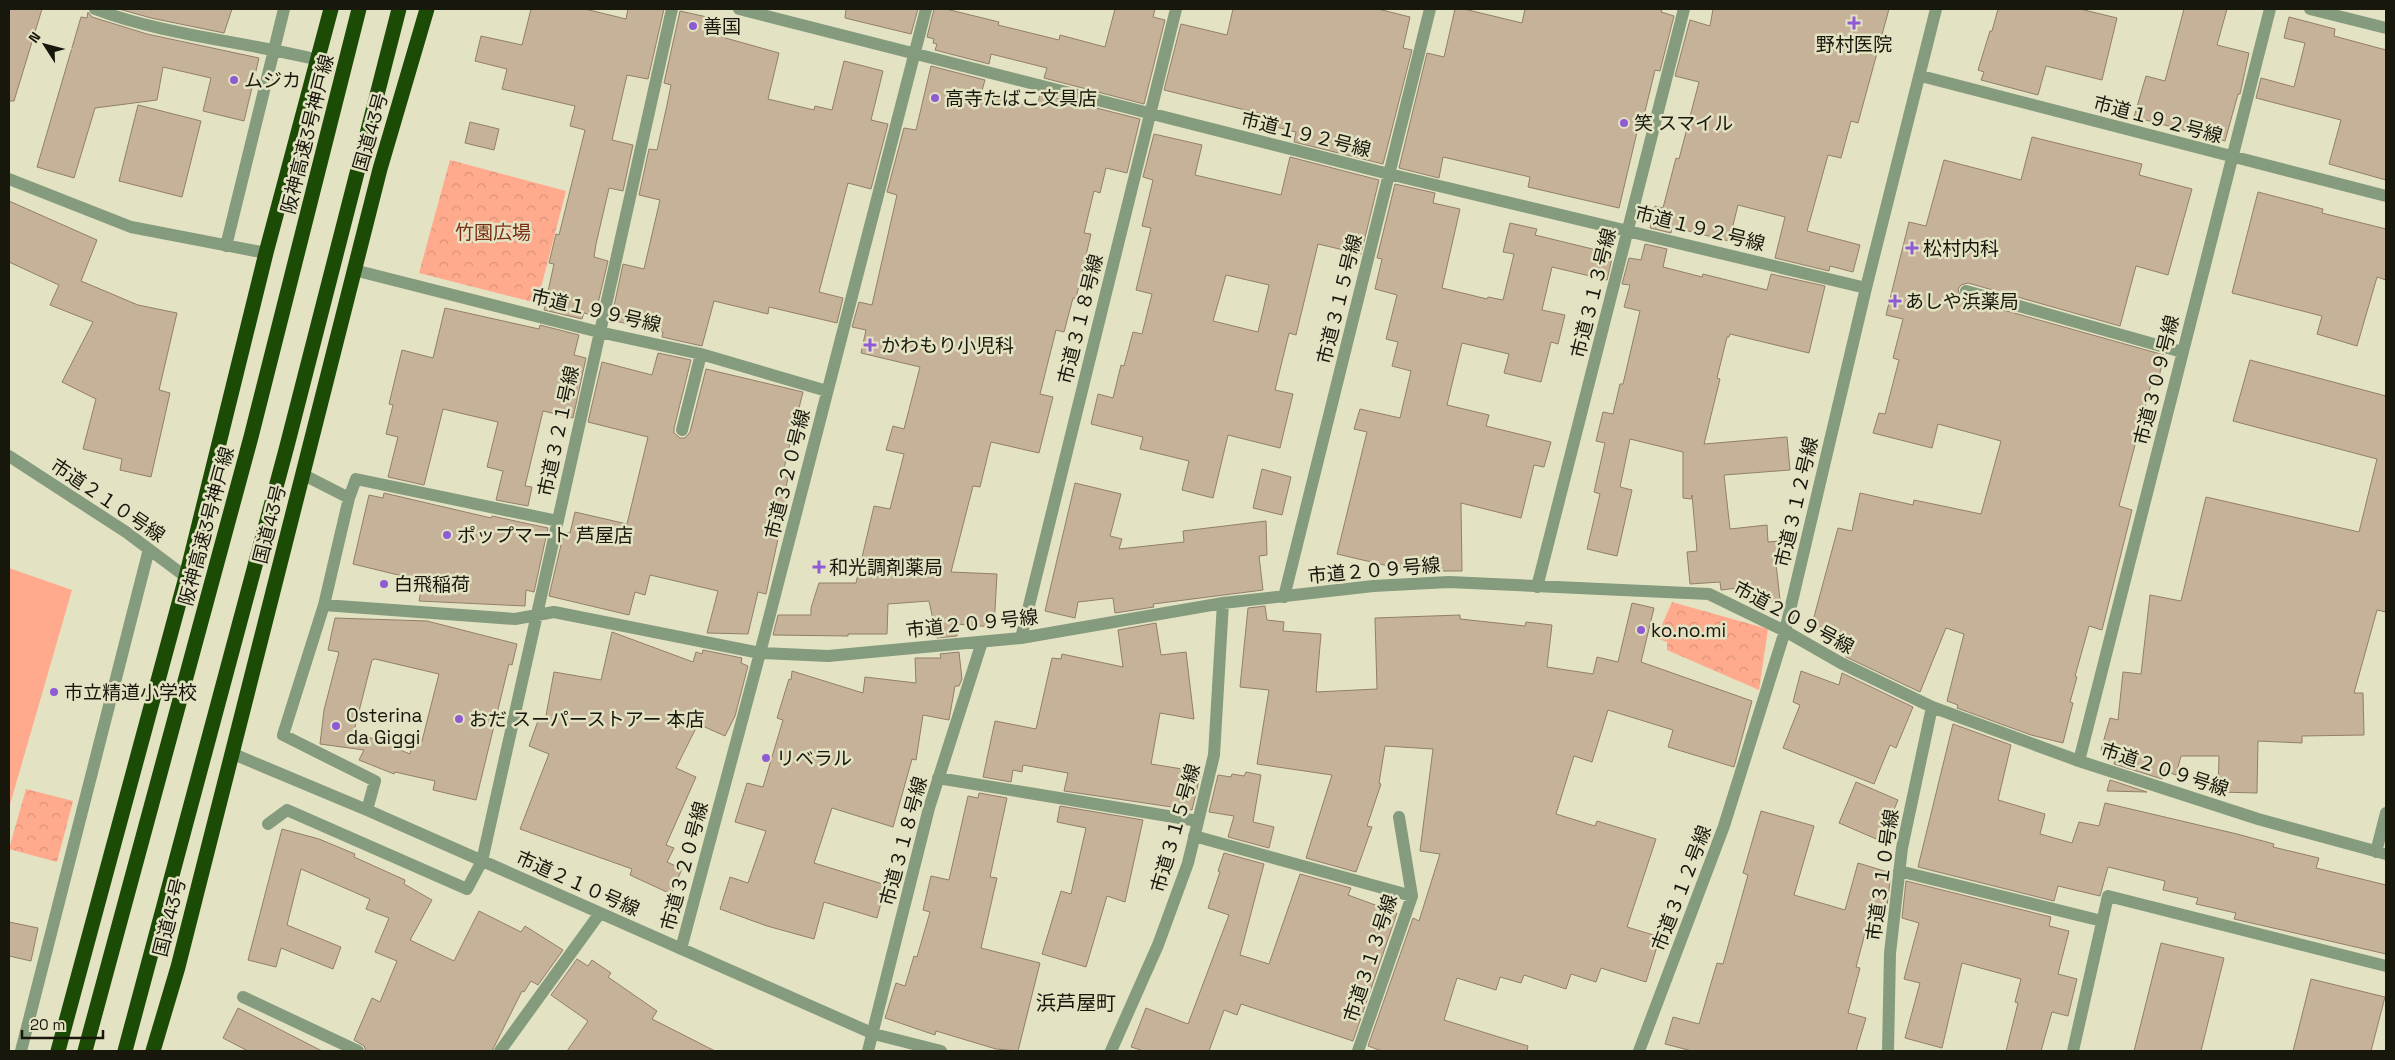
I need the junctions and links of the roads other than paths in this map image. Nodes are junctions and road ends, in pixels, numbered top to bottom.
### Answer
1 (95, 9) edge
2 (284, 9) edge
3 (331, 9) edge
4 (359, 9) edge
5 (399, 9) edge
6 (427, 9) edge
7 (672, 9) edge
8 (739, 9) edge
9 (926, 9) edge
10 (1176, 9) edge
11 (1430, 9) edge
12 (1684, 9) edge
13 (1936, 9) edge
14 (2270, 9) edge
15 (2310, 9) edge
16 (2386, 28) edge
17 (273, 48) junction
18 (915, 52) junction
19 (318, 60) junction
20 (1921, 76) junction
21 (1150, 113) junction
22 (2232, 158) junction
23 (1389, 174) junction
24 (9, 179) edge
25 (2386, 196) edge
26 (1628, 230) junction
27 (226, 246) junction
28 (266, 253) junction
29 (354, 270) junction
30 (1866, 288) junction
31 (1966, 291) dead end
32 (599, 332) junction
33 (2182, 352) junction
34 (701, 354) junction
35 (827, 391) junction
36 (682, 430) dead end
37 (9, 456) edge
38 (302, 474) junction
39 (349, 498) junction
40 (558, 521) junction
41 (149, 549) junction
42 (186, 577) junction
43 (1537, 587) junction
44 (1284, 598) junction
45 (1223, 603) junction
46 (324, 605) junction
47 (536, 616) junction
48 (1785, 631) junction
49 (1022, 638) junction
50 (982, 642) junction
51 (760, 653) junction
52 (1932, 707) junction
53 (231, 753) junction
54 (2080, 761) junction
55 (938, 778) junction
56 (367, 810) junction
57 (2386, 813) edge
58 (1399, 817) dead end
59 (1198, 821) junction
60 (268, 824) dead end
61 (1194, 836) junction
62 (2381, 853) edge
63 (482, 861) junction
64 (1899, 871) junction
65 (1412, 896) junction
66 (600, 913) junction
67 (2102, 921) junction
68 (681, 949) junction
69 (2386, 966) edge
70 (243, 997) dead end
71 (874, 1034) junction
72 (22, 1051) edge
73 (58, 1051) edge
74 (84, 1051) edge
75 (125, 1051) edge
76 (153, 1051) edge
77 (358, 1051) edge
78 (500, 1051) edge
79 (868, 1051) edge
80 (941, 1051) edge
81 (1111, 1051) edge
82 (1358, 1051) edge
83 (1639, 1051) edge
84 (1888, 1051) edge
85 (2073, 1051) edge

1 - 17 street
2 - 17 street
3 - 19 highway
4 - 74 highway, 阪神高速3号神戸線
5 - 75 highway
6 - 29 highway, 国道43号
7 - 32 street, 市道３２１号線
8 - 18 street, 市道１９２号線
9 - 18 street, 市道３２０号線
10 - 21 street, 市道３１８号線
11 - 23 street, 市道３１５号線
12 - 26 street, 市道３１３号線
13 - 20 street, 市道３１２号線
14 - 22 street, 市道３０９号線
15 - 16 street
17 - 19 street
17 - 27 street
18 - 21 street, 市道１９２号線
18 - 35 street, 市道３２０号線
19 - 28 highway
20 - 22 street, 市道１９２号線
20 - 30 street, 市道３１２号線
21 - 23 street, 市道１９２号線
21 - 49 street, 市道３１８号線
22 - 25 street, 市道１９２号線
22 - 33 street, 市道３０９号線
23 - 26 street, 市道１９２号線
23 - 44 street, 市道３１５号線
24 - 27 street
26 - 30 street, 市道１９２号線
26 - 43 street, 市道３１３号線
27 - 28 street
28 - 42 highway
29 - 32 street, 市道１９９号線
29 - 38 highway, 国道43号
30 - 48 street, 市道３１２号線
31 - 33 street
32 - 34 street, 市道１９９号線
32 - 40 street, 市道３２１号線
33 - 54 street, 市道３０９号線
34 - 35 street, 市道１９９号線
34 - 36 street
35 - 51 street, 市道３２０号線
37 - 41 street, 市道２１０号線
38 - 39 street
38 - 53 highway, 国道43号
39 - 40 street
39 - 46 street
40 - 47 street, 市道３２１号線
41 - 42 street, 市道２１０号線
41 - 72 street
42 - 73 highway
43 - 44 street, 市道２０９号線
43 - 48 street, 市道２０９号線
44 - 45 street, 市道２０９号線
45 - 49 street, 市道２０９号線
45 - 59 street, 市道３１５号線
46 - 47 street, 市道２０９号線
46 - 56 street
47 - 51 street, 市道２０９号線
47 - 63 street, 市道３２１号線
48 - 52 street, 市道２０９号線
48 - 83 street, 市道３１２号線
49 - 50 street, 市道２０９号線
50 - 51 street, 市道２０９号線
50 - 55 street, 市道３１８号線
51 - 68 street, 市道３２０号線
52 - 54 street, 市道２０９号線
52 - 64 street, 市道３１０号線
53 - 56 street, 市道２１０号線
53 - 76 highway, 国道43号
54 - 62 street, 市道２０９号線
55 - 59 street
55 - 71 street, 市道３１８号線
56 - 63 street, 市道２１０号線
57 - 62 street
58 - 65 street, 市道３１３号線
59 - 61 street, 市道３１５号線
60 - 63 street, 市道３２１号線
61 - 65 street
61 - 81 street, 市道３１５号線
63 - 66 street, 市道２１０号線
64 - 67 street
64 - 84 street, 市道３１０号線
65 - 82 street, 市道３１３号線
66 - 68 street, 市道２１０号線
66 - 78 street
67 - 69 street
67 - 85 street
68 - 71 street, 市道２１０号線
70 - 77 street
71 - 79 street, 市道３１８号線
71 - 80 street, 市道２１０号線

